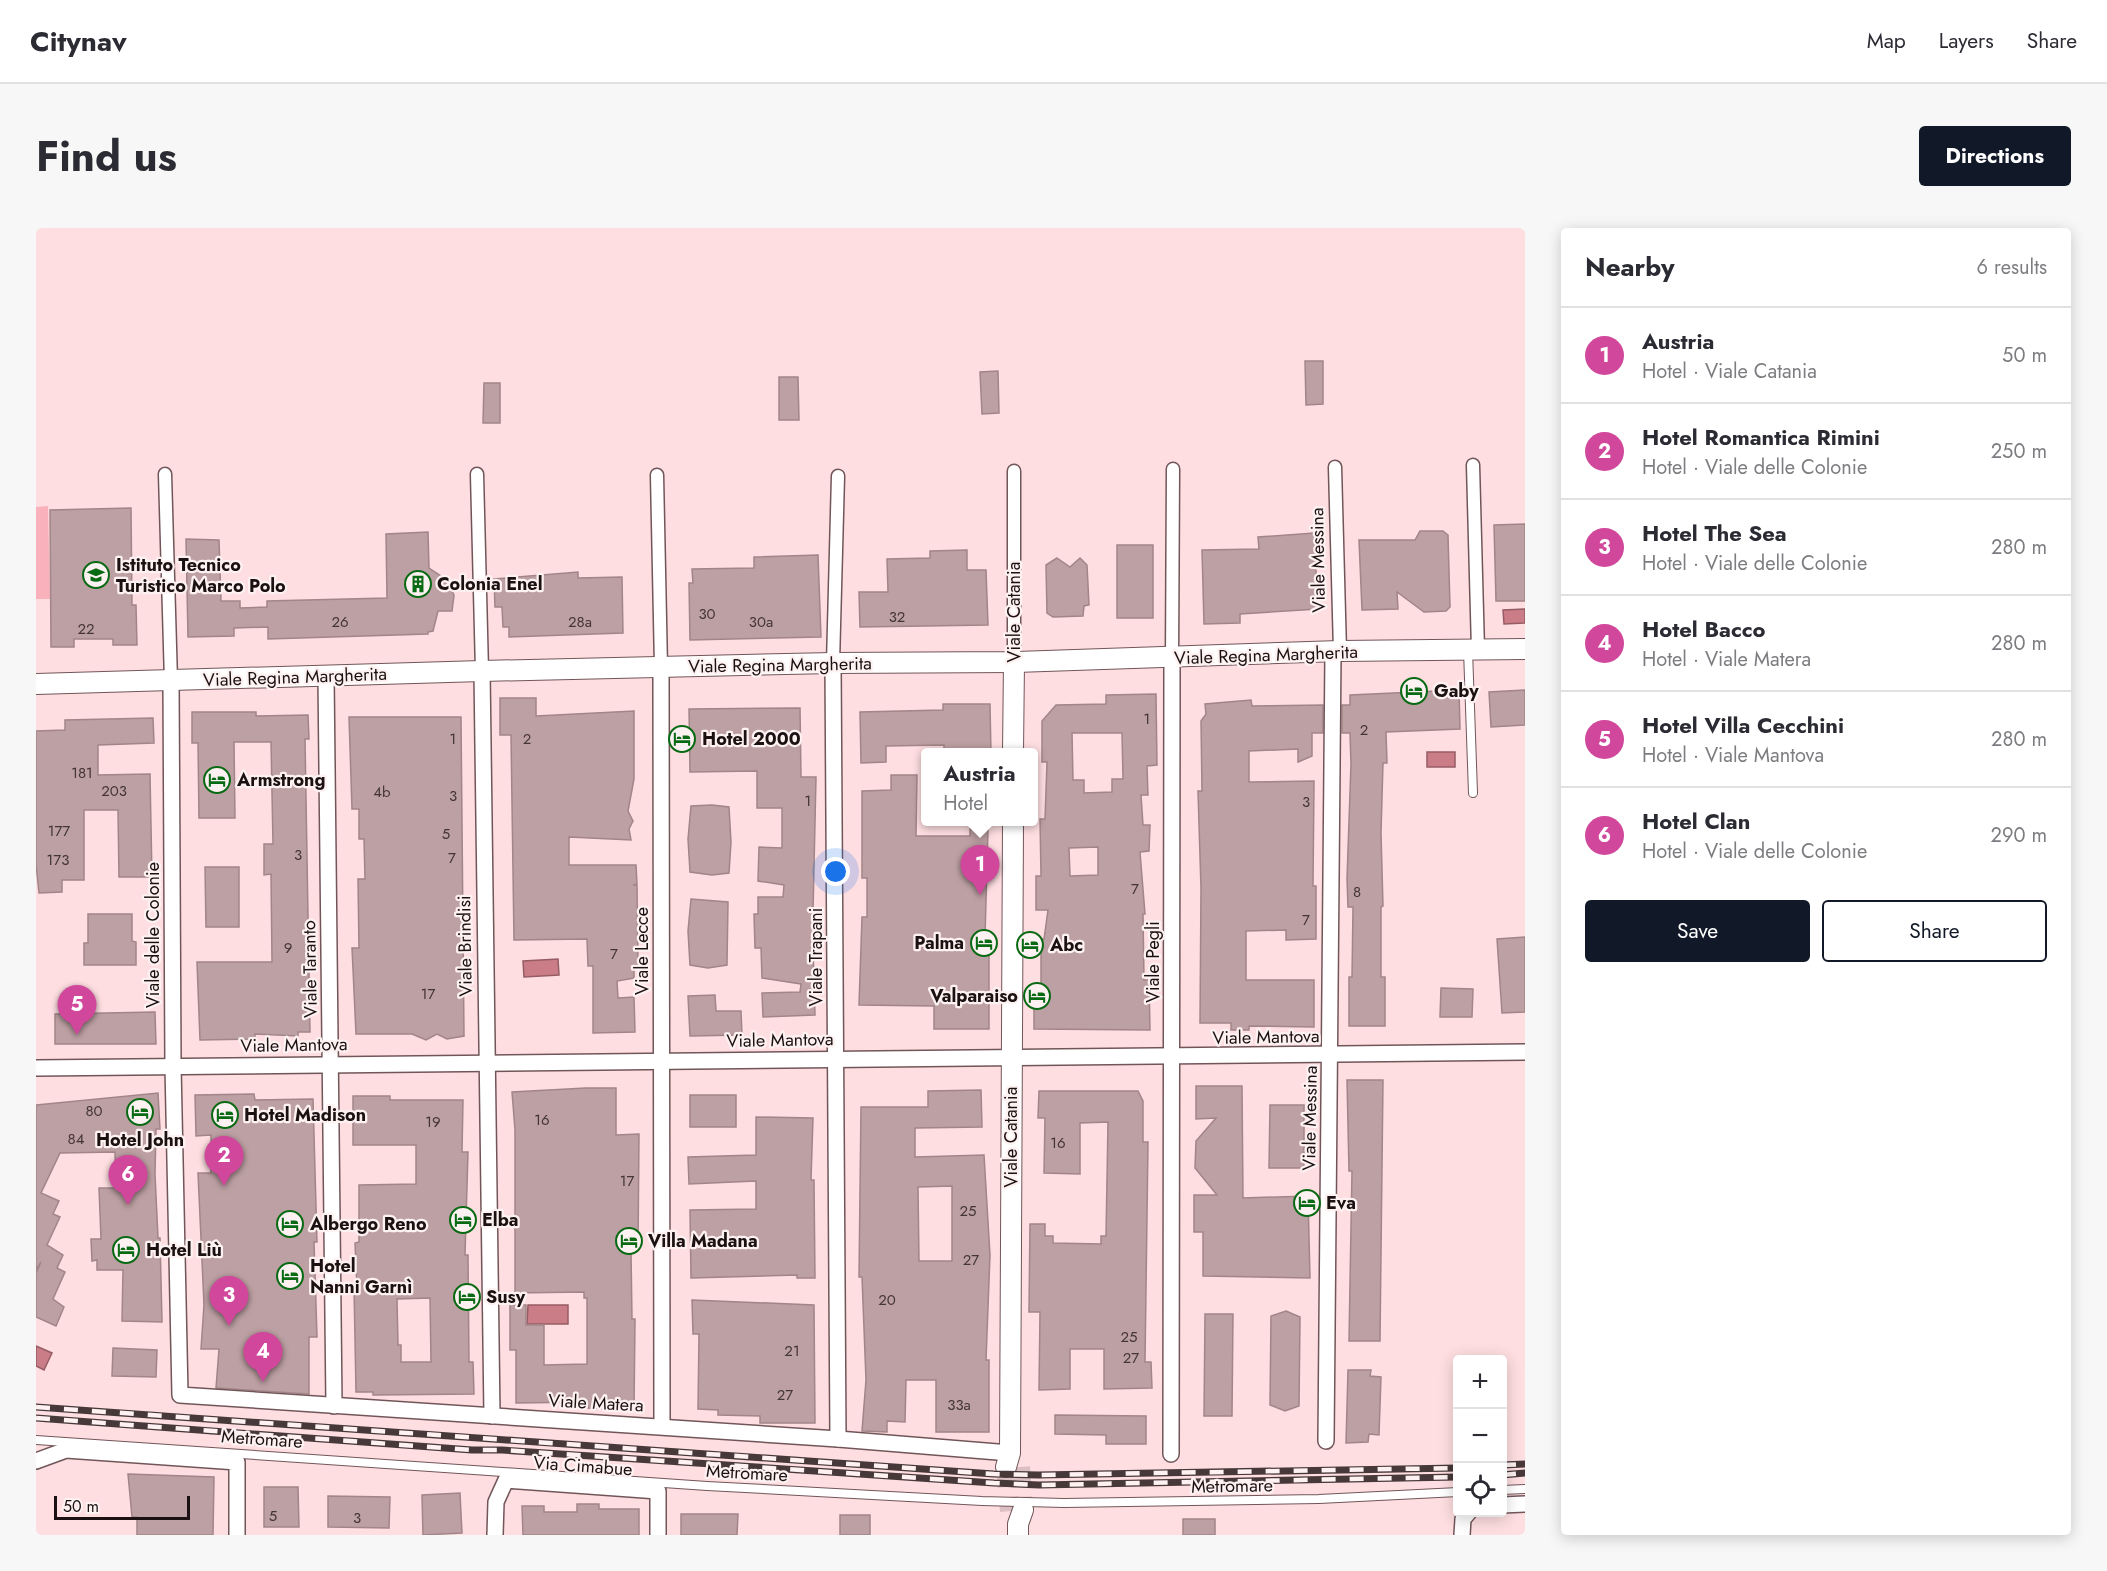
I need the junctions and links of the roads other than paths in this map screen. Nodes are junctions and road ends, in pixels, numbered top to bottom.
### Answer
1 (1473, 465) dead end
2 (1335, 467) dead end
3 (1173, 470) dead end
4 (1014, 471) dead end
5 (165, 474) dead end
6 (477, 474) dead end
7 (657, 475) dead end
8 (838, 476) dead end
9 (1525, 649) edge
10 (1473, 650) junction
11 (1336, 652) junction
12 (1172, 658) junction
13 (1014, 662) junction
14 (833, 663) junction
15 (661, 667) junction
16 (482, 670) junction
17 (326, 675) junction
18 (171, 681) junction
19 (36, 684) edge
20 (1013, 748) edge
21 (1473, 793) dead end
22 (1013, 826) edge
23 (1525, 1052) edge
24 (1330, 1055) junction
25 (1011, 1057) junction
26 (1172, 1057) junction
27 (836, 1059) junction
28 (661, 1061) junction
29 (486, 1062) junction
30 (330, 1063) junction
31 (173, 1066) junction
32 (36, 1068) edge
33 (180, 1395) joint
34 (334, 1406) junction
35 (492, 1416) junction
36 (662, 1426) junction
37 (838, 1439) junction
38 (36, 1440) edge
39 (1326, 1441) dead end
40 (1171, 1454) dead end
41 (36, 1461) edge
42 (1012, 1462) joint
43 (1525, 1489) edge
44 (1507, 1490) edge
45 (1453, 1492) edge
46 (1525, 1504) edge
47 (1507, 1505) edge
48 (1466, 1517) edge
49 (237, 1535) edge
50 (495, 1535) edge
51 (658, 1535) edge
52 (1462, 1535) edge

1 - 10 street
2 - 11 street, Viale Messina
3 - 12 street, Viale Pegli
4 - 13 street, Viale Catania
5 - 18 street, Viale delle Colonie
6 - 16 street, Viale Brindisi
7 - 15 street, Viale Lecce
8 - 14 street, Viale Trapani
9 - 10 street, Viale Regina Margherita
10 - 11 street, Viale Regina Margherita
10 - 21 lane
11 - 12 street, Viale Regina Margherita
11 - 24 street, Viale Messina
12 - 13 street, Viale Regina Margherita
12 - 26 street, Viale Pegli
13 - 14 street, Viale Regina Margherita
13 - 20 street, Viale Catania
14 - 15 street, Viale Regina Margherita
14 - 27 street, Viale Trapani
15 - 16 street, Viale Regina Margherita
15 - 28 street, Viale Lecce
16 - 17 street, Viale Regina Margherita
16 - 29 street, Viale Brindisi
17 - 18 street, Viale Regina Margherita
17 - 30 street, Viale Taranto
18 - 19 street, Viale Regina Margherita
18 - 31 street, Viale delle Colonie
22 - 25 street, Viale Catania
23 - 24 street, Viale Mantova
24 - 26 street, Viale Mantova
24 - 39 street, Viale Messina
25 - 26 street, Viale Mantova
25 - 27 street, Viale Mantova
25 - 42 street, Viale Catania
26 - 40 street, Viale Pegli
27 - 28 street, Viale Mantova
27 - 37 street, Viale Trapani
28 - 29 street, Viale Mantova
28 - 36 street, Viale Lecce
29 - 30 street, Viale Mantova
29 - 35 street, Viale Brindisi
30 - 31 street, Viale Mantova
30 - 34 street, Viale Taranto
31 - 32 street, Viale Mantova
31 - 33 street, Viale delle Colonie
33 - 34 street, Viale Matera
34 - 35 street, Viale Matera
35 - 36 street, Viale Matera
36 - 37 street, Viale Matera
37 - 42 street, Viale Matera
38 - 45 lane, Metromare
41 - 49 street
43 - 44 lane
46 - 47 street
48 - 52 street
50 - 51 street, Via Cimabue

